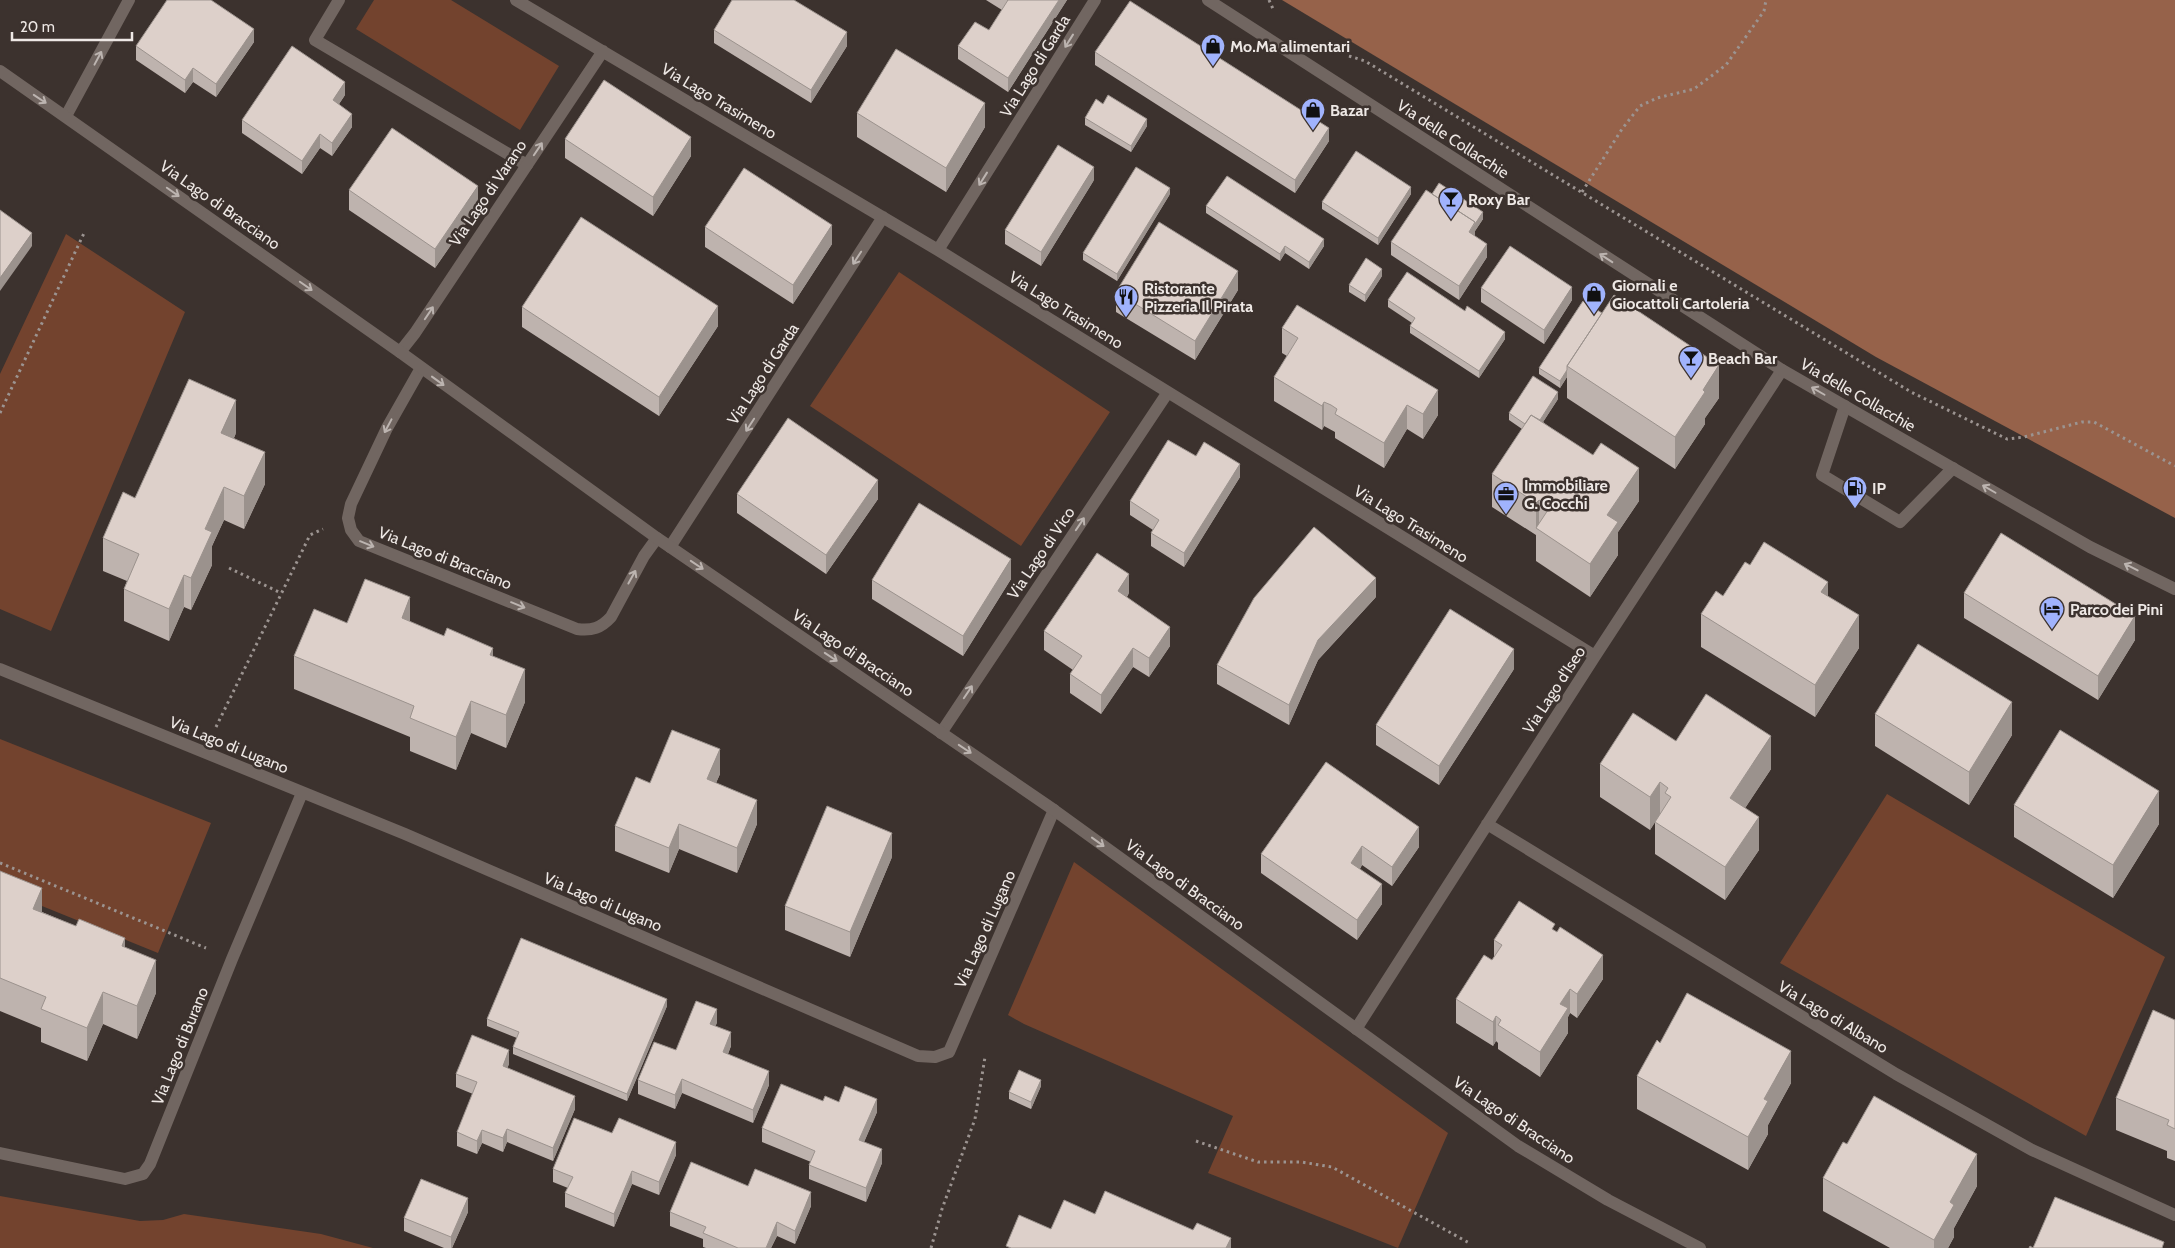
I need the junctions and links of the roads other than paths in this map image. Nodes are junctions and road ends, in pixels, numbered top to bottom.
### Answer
1 (129, 0) edge
2 (339, 0) edge
3 (516, 0) edge
4 (1095, 0) edge
5 (1208, 0) edge
6 (602, 51) junction
7 (0, 71) edge
8 (66, 116) junction
9 (527, 165) junction
10 (883, 217) junction
11 (938, 250) junction
12 (400, 352) junction
13 (421, 368) junction
14 (1782, 370) junction
15 (1168, 392) junction
16 (1845, 406) junction
17 (1953, 468) junction
18 (657, 538) junction
19 (670, 547) junction
20 (2175, 589) edge
21 (1595, 656) junction
22 (0, 669) edge
23 (941, 733) junction
24 (302, 793) junction
25 (1054, 810) junction
26 (1487, 824) junction
27 (1356, 1029) junction
28 (0, 1153) edge
29 (2175, 1215) edge
30 (1700, 1248) edge

8 -> 1 street
2 - 9 street
3 - 6 street, Via Lago Trasimeno
4 -> 11 street, Via Lago di Garda
14 -> 5 street, Via delle Collacchie
9 -> 6 street, Via Lago di Varano
6 - 10 street, Via Lago Trasimeno
7 -> 8 street, Via Lago di Bracciano
8 -> 12 street, Via Lago di Bracciano
12 -> 9 street, Via Lago di Varano
10 - 11 street, Via Lago Trasimeno
10 -> 19 street, Via Lago di Garda
11 - 15 street, Via Lago Trasimeno
12 - 13 street, Via Lago di Bracciano
13 -> 18 street, Via Lago di Bracciano
13 -> 18 street, Via Lago di Bracciano
16 -> 14 street, Via delle Collacchie
14 - 21 street, Via Lago d'Iseo
15 - 21 street, Via Lago Trasimeno
23 -> 15 street, Via Lago di Vico
16 - 17 street, Via delle Collacchie
16 - 17 street
20 -> 17 street, Via delle Collacchie
18 - 19 street, Via Lago di Bracciano
19 -> 23 street, Via Lago di Bracciano
21 - 26 street, Via Lago d'Iseo
22 - 24 street, Via Lago di Lugano
23 -> 25 street, Via Lago di Bracciano
24 - 25 street, Via Lago di Lugano
24 - 28 street, Via Lago di Burano
25 -> 27 street, Via Lago di Bracciano
26 - 27 street, Via Lago d'Iseo
26 - 29 street, Via Lago di Albano
27 - 30 street, Via Lago di Bracciano

